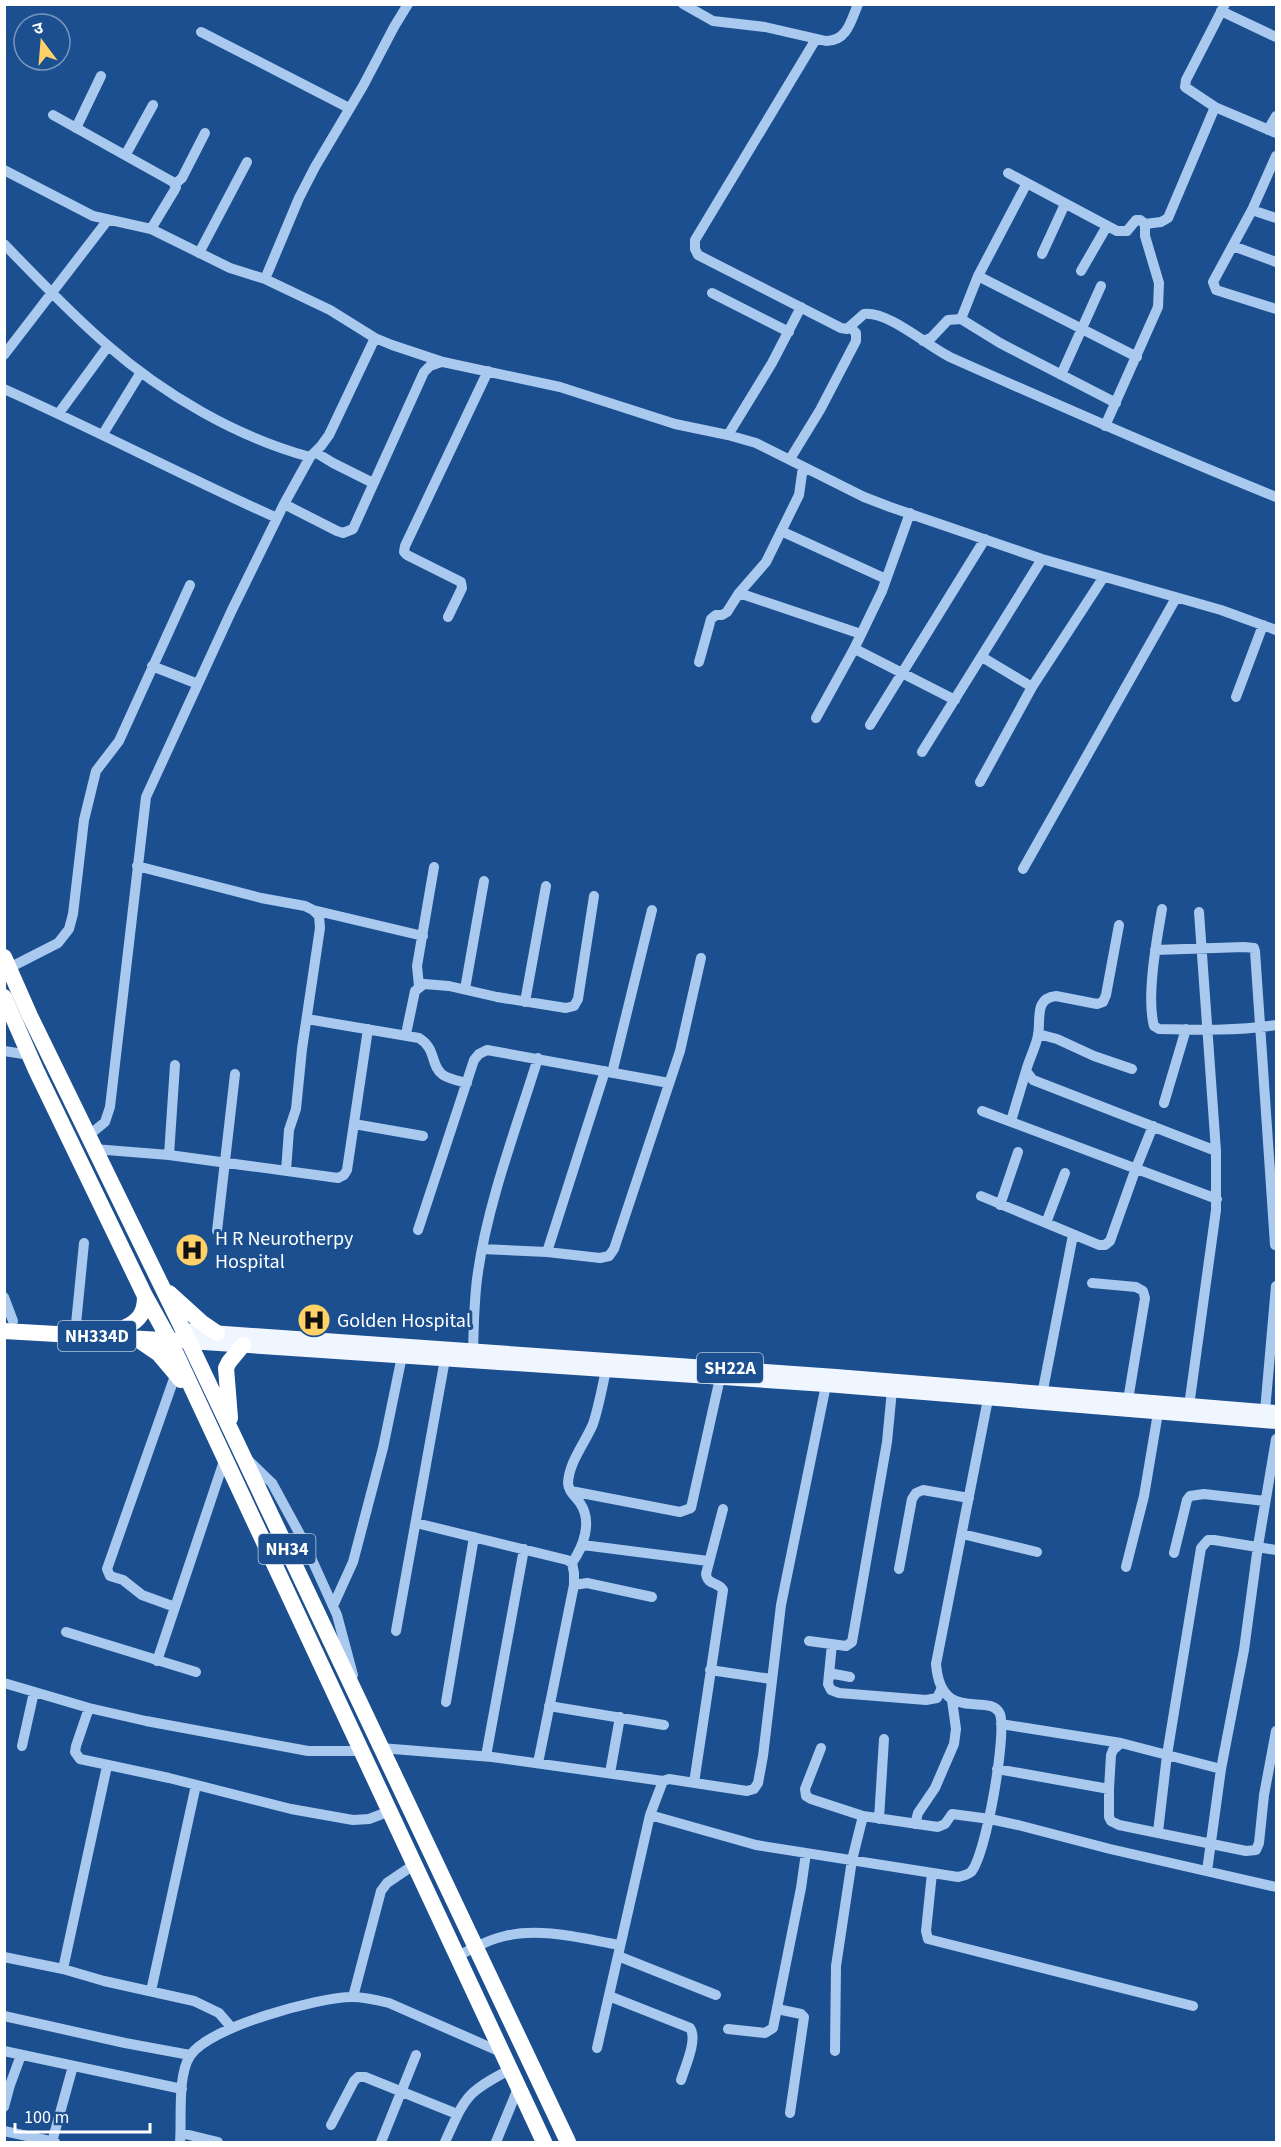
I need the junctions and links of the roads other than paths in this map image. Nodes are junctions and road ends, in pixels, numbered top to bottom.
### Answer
1 (408, 4) edge
2 (683, 4) edge
3 (858, 4) edge
4 (1223, 8) edge
5 (201, 32) dead end
6 (1276, 38) edge
7 (816, 39) junction
8 (101, 76) dead end
9 (153, 105) dead end
10 (1215, 107) junction
11 (349, 108) junction
12 (53, 115) dead end
13 (1276, 116) edge
14 (76, 128) junction
15 (1273, 131) edge
16 (205, 133) dead end
17 (126, 154) junction
18 (1276, 156) edge
19 (247, 162) dead end
20 (4, 170) edge
21 (1008, 173) dead end
22 (1027, 183) junction
23 (175, 184) junction
24 (1065, 204) junction
25 (1252, 210) junction
26 (1276, 218) edge
27 (107, 221) junction
28 (1145, 224) junction
29 (1107, 226) junction
30 (151, 229) junction
31 (4, 244) edge
32 (1233, 246) junction
33 (199, 253) junction
34 (1042, 254) dead end
35 (1276, 262) edge
36 (1081, 271) dead end
37 (978, 276) junction
38 (265, 279) junction
39 (1101, 286) dead end
40 (51, 292) junction
41 (712, 293) dead end
42 (801, 307) junction
43 (1276, 309) edge
44 (960, 319) junction
45 (850, 327) junction
46 (1081, 328) junction
47 (789, 332) junction
48 (375, 338) junction
49 (922, 341) junction
50 (108, 346) junction
51 (4, 355) edge
52 (1137, 357) junction
53 (441, 362) junction
54 (488, 371) junction
55 (141, 372) junction
56 (1061, 375) junction
57 (4, 389) edge
58 (1116, 403) junction
59 (59, 414) junction
60 (1105, 426) junction
61 (103, 434) junction
62 (729, 435) junction
63 (312, 454) junction
64 (790, 459) junction
65 (803, 467) junction
66 (373, 483) junction
67 (1275, 496) edge
68 (284, 504) junction
69 (910, 513) junction
70 (278, 518) junction
71 (782, 531) junction
72 (985, 539) junction
73 (1042, 559) junction
74 (1103, 578) junction
75 (886, 579) junction
76 (190, 585) dead end
77 (739, 593) junction
78 (1176, 598) junction
79 (448, 617) dead end
80 (1263, 625) junction
81 (1276, 630) edge
82 (861, 634) junction
83 (855, 649) junction
84 (982, 657) junction
85 (699, 662) dead end
86 (152, 666) junction
87 (903, 673) junction
88 (198, 684) junction
89 (1032, 687) junction
90 (1236, 697) dead end
91 (955, 700) junction
92 (816, 718) dead end
93 (870, 725) dead end
94 (922, 752) dead end
95 (980, 782) dead end
96 (137, 866) junction
97 (434, 867) dead end
98 (1023, 869) dead end
99 (484, 881) dead end
100 (546, 886) dead end
101 (594, 896) dead end
102 (1162, 909) dead end
103 (313, 910) junction
104 (652, 910) dead end
105 (1199, 912) dead end
106 (1119, 926) dead end
107 (423, 936) junction
108 (1203, 949) junction
109 (1155, 950) junction
110 (701, 958) dead end
111 (7, 963) edge
112 (418, 986) junction
113 (465, 990) junction
114 (4, 997) edge
115 (525, 1002) junction
116 (307, 1019) junction
117 (1276, 1025) edge
118 (1260, 1028) junction
119 (368, 1029) junction
120 (1186, 1029) junction
121 (1207, 1030) junction
122 (406, 1034) junction
123 (1038, 1034) junction
124 (4, 1051) edge
125 (30, 1055) junction
126 (538, 1058) junction
127 (175, 1065) dead end
128 (1132, 1070) dead end
129 (1026, 1071) junction
130 (609, 1072) junction
131 (235, 1074) dead end
132 (467, 1083) junction
133 (669, 1083) junction
134 (1164, 1103) dead end
135 (982, 1111) dead end
136 (1011, 1121) junction
137 (354, 1124) junction
138 (1153, 1126) junction
139 (423, 1136) dead end
140 (91, 1142) junction
141 (1216, 1151) junction
142 (1018, 1152) dead end
143 (169, 1155) junction
144 (225, 1162) junction
145 (1136, 1168) junction
146 (286, 1171) junction
147 (1065, 1173) dead end
148 (981, 1196) dead end
149 (1217, 1199) junction
150 (1000, 1205) junction
151 (1046, 1223) junction
152 (418, 1230) dead end
153 (217, 1231) dead end
154 (1073, 1235) junction
155 (84, 1243) dead end
156 (1275, 1245) edge
157 (482, 1249) junction
158 (547, 1252) junction
159 (159, 1281) junction
160 (1092, 1283) dead end
161 (1276, 1286) edge
162 (145, 1296) junction
163 (4, 1297) edge
164 (7, 1324) edge
165 (76, 1324) junction
166 (131, 1333) junction
167 (217, 1333) junction
168 (176, 1335) junction
169 (243, 1344) junction
170 (473, 1350) junction
171 (402, 1356) junction
172 (445, 1359) junction
173 (606, 1370) junction
174 (176, 1373) junction
175 (720, 1378) junction
176 (826, 1385) junction
177 (892, 1390) junction
178 (1041, 1398) junction
179 (197, 1399) junction
180 (988, 1399) junction
181 (1128, 1400) junction
182 (1189, 1406) junction
183 (1159, 1408) junction
184 (1271, 1411) edge
185 (1276, 1422) edge
186 (232, 1433) junction
187 (1276, 1439) edge
188 (242, 1454) junction
189 (225, 1458) junction
190 (571, 1491) junction
191 (969, 1498) junction
192 (1265, 1501) junction
193 (723, 1509) dead end
194 (416, 1523) junction
195 (962, 1534) junction
196 (474, 1537) junction
197 (583, 1545) junction
198 (1257, 1546) junction
199 (524, 1549) junction
200 (1276, 1550) edge
201 (1037, 1552) dead end
202 (1174, 1553) dead end
203 (708, 1561) junction
204 (572, 1563) junction
205 (1125, 1567) dead end
206 (899, 1569) dead end
207 (574, 1585) junction
208 (652, 1597) dead end
209 (175, 1606) junction
210 (333, 1606) junction
211 (396, 1631) dead end
212 (66, 1632) dead end
213 (809, 1641) dead end
214 (832, 1644) junction
215 (157, 1661) junction
216 (710, 1671) junction
217 (196, 1672) dead end
218 (829, 1673) junction
219 (850, 1677) dead end
220 (771, 1678) junction
221 (4, 1683) edge
222 (942, 1688) junction
223 (34, 1692) junction
224 (952, 1700) junction
225 (446, 1702) dead end
226 (361, 1706) junction
227 (549, 1706) junction
228 (89, 1708) junction
229 (620, 1717) junction
230 (1001, 1724) junction
231 (664, 1725) dead end
232 (1276, 1731) edge
233 (884, 1739) dead end
234 (1121, 1743) junction
235 (22, 1746) dead end
236 (381, 1748) junction
237 (820, 1748) dead end
238 (361, 1751) junction
239 (1167, 1755) junction
240 (486, 1756) junction
241 (538, 1763) junction
242 (108, 1766) junction
243 (1221, 1769) junction
244 (997, 1770) junction
245 (610, 1773) junction
246 (663, 1781) junction
247 (694, 1783) junction
248 (196, 1785) junction
249 (1108, 1789) junction
250 (390, 1811) junction
251 (650, 1815) junction
252 (863, 1816) junction
253 (879, 1819) junction
254 (990, 1819) junction
255 (915, 1824) junction
256 (1158, 1832) junction
257 (1210, 1842) junction
258 (806, 1853) junction
259 (852, 1860) junction
260 (415, 1864) junction
261 (1207, 1871) junction
262 (932, 1873) junction
263 (1276, 1887) edge
264 (476, 1947) junction
265 (619, 1951) junction
266 (458, 1956) junction
267 (4, 1957) edge
268 (63, 1969) junction
269 (151, 1991) junction
270 (716, 1995) dead end
271 (609, 1996) junction
272 (353, 1997) junction
273 (1193, 2006) dead end
274 (777, 2009) junction
275 (4, 2016) edge
276 (231, 2027) junction
277 (728, 2029) dead end
278 (597, 2048) dead end
279 (4, 2051) edge
280 (835, 2051) dead end
281 (21, 2055) junction
282 (190, 2055) junction
283 (416, 2055) dead end
284 (508, 2061) junction
285 (73, 2066) junction
286 (681, 2080) dead end
287 (519, 2085) junction
288 (182, 2089) junction
289 (402, 2092) junction
290 (4, 2107) edge
291 (790, 2113) dead end
292 (457, 2114) junction
293 (331, 2125) dead end
294 (4, 2131) edge
295 (180, 2138) edge
296 (566, 2138) edge
297 (54, 2142) edge
298 (218, 2142) edge
299 (381, 2142) edge
300 (445, 2142) edge
301 (496, 2142) edge
302 (545, 2142) edge

1 - 11 street
2 - 7 street
3 - 7 street
4 - 6 street
4 - 10 street
5 - 11 street
7 - 42 street
8 - 14 street
9 - 17 street
10 - 15 street
10 - 28 street
11 - 38 street
12 - 14 street
13 - 15 street
14 - 17 street
16 - 23 street
17 - 23 street
18 - 25 street
19 - 33 street
20 - 27 street
21 - 22 street
22 - 24 street
22 - 37 street
23 - 30 street
24 - 29 street
24 - 34 street
25 - 26 street
25 - 32 street
27 - 30 street
27 - 40 street
28 - 29 street
28 - 52 street
29 - 36 street
30 - 33 street
31 - 40 street
32 - 35 street
32 - 43 street
33 - 38 street
37 - 44 street
37 - 46 street
38 - 48 street
39 - 46 street
40 - 50 street
40 - 51 street
41 - 47 street
42 - 45 street
42 - 47 street
44 - 49 street
44 - 56 street
45 - 49 street
45 - 64 street
46 - 52 street
46 - 56 street
47 - 62 street
48 - 53 street
48 - 63 street
49 - 60 street
50 - 55 street
50 - 59 street
52 - 58 street
53 - 54 street
53 - 66 street
54 - 62 street
54 - 79 street
55 - 61 street
55 - 63 street
56 - 58 street
57 - 59 street
58 - 60 street
59 - 61 street
60 - 67 street
61 - 70 street
62 - 64 street
63 - 66 street
63 - 68 street
64 - 65 street
65 - 69 street
65 - 71 street
66 - 68 street
68 - 70 street
69 - 72 street
69 - 75 street
70 - 88 street
71 - 75 street
71 - 77 street
72 - 73 street
72 - 87 street
73 - 74 street
73 - 84 street
74 - 78 street
74 - 89 street
75 - 82 street
76 - 86 street
77 - 82 street
77 - 85 street
78 - 80 street
78 - 98 street
80 - 81 street
80 - 90 street
82 - 83 street
83 - 87 street
83 - 92 street
84 - 89 street
84 - 91 street
86 - 88 street
86 - 111 street
87 - 91 street
87 - 93 street
88 - 96 street
89 - 95 street
91 - 94 street
96 - 103 street
96 - 140 street
97 - 107 street
99 - 113 street
100 - 115 street
101 - 115 street
102 - 109 street
103 - 107 street
103 - 116 street
104 - 130 street
105 - 108 street
106 - 123 street
107 - 112 street
108 - 109 street
108 - 118 street
108 - 121 street
109 - 120 street
110 - 133 street
111 - 140 highway, NH34
112 - 113 street
112 - 122 street
113 - 115 street
114 - 125 highway, NH34
116 - 119 street
116 - 146 street
117 - 118 street
118 - 121 street
118 - 156 street
119 - 122 street
119 - 137 street
120 - 121 street
120 - 134 street
121 - 141 street
122 - 132 street
123 - 128 street
123 - 129 street
124 - 125 street
125 - 162 highway, NH34
126 - 130 street
126 - 132 street
126 - 157 street
127 - 143 street
129 - 136 street
129 - 138 street
130 - 133 street
130 - 158 street
131 - 144 street
132 - 152 street
133 - 158 street
135 - 136 street
136 - 145 street
137 - 139 street
137 - 146 street
138 - 141 street
138 - 145 street
140 - 143 street
140 - 159 highway, NH34
141 - 149 street
142 - 150 street
143 - 144 street
144 - 146 street
144 - 153 street
145 - 149 street
145 - 154 street
147 - 151 street
148 - 150 street
149 - 182 street
150 - 151 street
151 - 154 street
154 - 178 street
155 - 165 street
157 - 158 street
157 - 170 street
159 - 167 highway
159 - 168 highway, NH34
160 - 181 street
161 - 184 street
162 - 166 highway
162 - 168 highway, NH34
163 - 164 street
164 - 165 highway, NH334D
164 - 166 highway, NH334D
165 - 166 highway, NH334D
166 - 168 highway, NH334D
166 - 174 highway
167 - 168 main road, SH22A
167 - 170 main road, SH22A
168 - 169 main road, SH22A
168 - 179 highway, NH34
168 - 186 highway, NH34
169 - 171 main road, SH22A
169 - 186 highway
170 - 178 main road, SH22A
171 - 172 main road, SH22A
171 - 210 street
172 - 173 main road, SH22A
172 - 194 street
173 - 175 main road, SH22A
173 - 190 street
174 - 179 highway
174 - 209 street
175 - 176 main road, SH22A
175 - 190 street
176 - 177 main road, SH22A
176 - 220 street
177 - 180 main road, SH22A
177 - 214 street
178 - 180 main road, SH22A
178 - 181 main road, SH22A
178 - 183 main road, SH22A
179 - 189 highway, NH34
180 - 191 street
181 - 183 main road, SH22A
182 - 183 main road, SH22A
182 - 184 main road, SH22A
183 - 185 main road, SH22A
183 - 205 street
186 - 188 highway, NH34
187 - 192 street
188 - 210 street
188 - 226 highway, NH34
189 - 209 street
189 - 238 highway, NH34
190 - 197 street
191 - 195 street
191 - 206 street
192 - 198 street
192 - 202 street
193 - 203 street
194 - 196 street
194 - 211 street
195 - 201 street
195 - 222 street
196 - 199 street
196 - 225 street
197 - 203 street
197 - 204 street
198 - 200 street
198 - 239 street
198 - 243 street
199 - 204 street
199 - 240 street
203 - 216 street
204 - 207 street
207 - 208 street
207 - 227 street
209 - 215 street
210 - 226 street
212 - 215 street
213 - 214 street
214 - 218 street
215 - 217 street
216 - 220 street
216 - 247 street
218 - 219 street
218 - 222 street
220 - 247 street
221 - 223 street
222 - 224 street
223 - 228 street
223 - 235 street
224 - 230 street
224 - 255 street
226 - 236 highway, NH34
227 - 229 street
227 - 241 street
228 - 238 street
228 - 242 street
229 - 231 street
229 - 245 street
230 - 234 street
230 - 244 street
232 - 257 street
233 - 253 street
234 - 239 street
234 - 249 street
236 - 240 street
236 - 264 highway, NH34
237 - 252 street
238 - 250 highway, NH34
239 - 243 street
239 - 256 street
240 - 241 street
241 - 245 street
242 - 248 street
242 - 268 street
243 - 257 street
244 - 249 street
244 - 254 street
245 - 246 street
246 - 247 street
246 - 251 street
248 - 250 street
248 - 269 street
249 - 256 street
250 - 260 highway, NH34
251 - 258 street
251 - 265 street
252 - 253 street
252 - 259 street
253 - 255 street
254 - 255 street
254 - 261 street
254 - 262 street
256 - 257 street
257 - 261 street
258 - 259 street
258 - 274 street
259 - 262 street
259 - 280 street
260 - 266 highway, NH34
260 - 272 street
261 - 263 street
262 - 273 street
264 - 265 street
264 - 266 street
264 - 296 highway, NH34
265 - 270 street
265 - 271 street
266 - 284 highway, NH34
267 - 268 street
268 - 269 street
269 - 276 street
271 - 278 street
271 - 286 street
272 - 276 street
272 - 284 street
274 - 277 street
274 - 291 street
275 - 282 street
276 - 282 street
279 - 281 street
281 - 285 street
281 - 290 street
282 - 288 street
283 - 289 street
284 - 287 highway, NH34
284 - 292 street
285 - 288 street
285 - 297 street
287 - 301 street
287 - 302 highway, NH34
288 - 295 street
289 - 292 street
289 - 293 street
289 - 299 street
292 - 300 street
294 - 297 street
295 - 298 street
296 - 302 street

